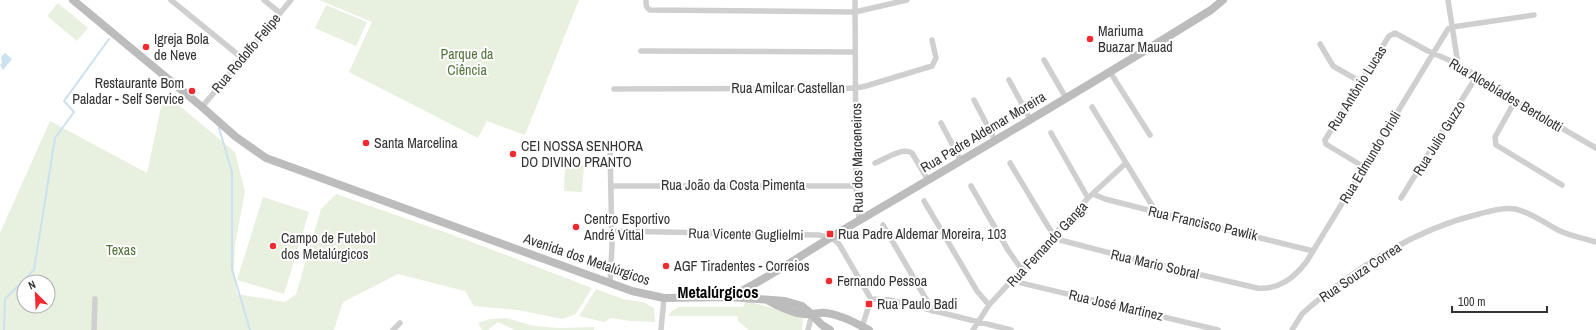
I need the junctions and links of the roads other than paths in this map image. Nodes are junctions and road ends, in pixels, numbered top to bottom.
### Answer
1 (73, 0) edge
2 (171, 0) edge
3 (264, 0) edge
4 (291, 0) edge
5 (646, 0) edge
6 (855, 0) edge
7 (907, 0) edge
8 (1223, 0) edge
9 (1448, 0) edge
10 (855, 12) junction
11 (280, 13) junction
12 (1534, 15) dead end
13 (1452, 27) junction
14 (932, 40) dead end
15 (1320, 44) dead end
16 (642, 51) dead end
17 (855, 52) junction
18 (1432, 54) junction
19 (242, 58) junction
20 (1044, 60) dead end
21 (1458, 64) junction
22 (1110, 72) junction
23 (1476, 77) junction
24 (1009, 80) dead end
25 (1362, 82) junction
26 (614, 88) dead end
27 (856, 88) junction
28 (1066, 98) junction
29 (974, 100) dead end
30 (1516, 101) junction
31 (202, 107) junction
32 (1092, 107) dead end
33 (1030, 119) junction
34 (941, 123) dead end
35 (1051, 134) dead end
36 (1150, 135) dead end
37 (995, 140) junction
38 (610, 148) dead end
39 (1596, 148) edge
40 (961, 161) junction
41 (1010, 162) dead end
42 (875, 163) dead end
43 (1126, 163) junction
44 (1364, 167) junction
45 (928, 180) junction
46 (1562, 185) dead end
47 (611, 186) junction
48 (856, 186) junction
49 (971, 186) dead end
50 (1091, 196) junction
51 (1401, 198) dead end
52 (924, 201) dead end
53 (1156, 212) junction
54 (858, 220) junction
55 (884, 225) dead end
56 (612, 231) junction
57 (1054, 235) junction
58 (831, 237) junction
59 (1596, 242) edge
60 (1313, 251) junction
61 (1022, 270) junction
62 (1013, 281) junction
63 (610, 283) junction
64 (755, 285) junction
65 (1257, 288) joint
66 (729, 297) junction
67 (664, 298) junction
68 (748, 298) junction
69 (95, 299) dead end
70 (871, 299) junction
71 (989, 305) junction
72 (933, 311) junction
73 (812, 314) junction
74 (841, 317) junction
75 (978, 321) junction
76 (400, 324) dead end
77 (865, 328) edge
78 (94, 330) edge
79 (393, 330) edge
80 (661, 330) edge
81 (808, 330) edge
82 (830, 330) edge
83 (834, 330) edge
84 (973, 330) edge
85 (1012, 330) edge
86 (1218, 330) edge
87 (1292, 330) edge

1 - 31 main road, Avenida dos Metalúrgicos
2 - 19 street
3 - 11 street
4 - 11 street, Rua Rodolfo Felipe
5 - 10 street
6 - 10 street, Rua dos Marceneiros
7 - 10 street
8 - 22 main road, Rua Padre Aldemar Moreira
9 - 13 street
10 - 17 street, Rua dos Marceneiros
11 - 19 street, Rua Rodolfo Felipe
12 - 13 street
13 - 18 street, Rua Edmundo Orioli
13 - 21 street
14 - 27 street, Rua Amilcar Castellan
15 - 25 street
16 - 17 street
17 - 27 street, Rua dos Marceneiros
18 - 21 street, Rua Alcebíades Bertolotti
18 - 25 street, Rua Antônio Lucas
18 - 44 street, Rua Edmundo Orioli
19 - 31 street, Rua Rodolfo Felipe
20 - 28 street
21 - 23 street, Rua Alcebíades Bertolotti
22 - 28 main road, Rua Padre Aldemar Moreira
22 - 36 street
23 - 30 street, Rua Alcebíades Bertolotti
23 - 51 street, Rua Julio Guzzo
24 - 33 street
25 - 44 street, Rua Antônio Lucas
26 - 27 street, Rua Amilcar Castellan
27 - 48 street, Rua dos Marceneiros
28 - 33 main road, Rua Padre Aldemar Moreira
29 - 37 street
30 - 39 street, Rua Alcebíades Bertolotti
30 - 46 street
31 - 63 main road, Avenida dos Metalúrgicos
32 - 43 street
33 - 37 main road, Rua Padre Aldemar Moreira
34 - 40 street
35 - 50 street
37 - 40 main road, Rua Padre Aldemar Moreira
38 - 47 street
40 - 45 main road, Rua Padre Aldemar Moreira
41 - 57 street
42 - 45 street
43 - 50 street, Rua Fernando Ganga
43 - 53 street
44 - 60 street, Rua Edmundo Orioli
45 - 54 main road, Rua Padre Aldemar Moreira
47 - 48 street, Rua João da Costa Pimenta
47 - 56 street
48 - 54 street, Rua dos Marceneiros
49 - 61 street
50 - 53 street, Rua Francisco Pawlik
50 - 57 street, Rua Fernando Ganga
52 - 71 street
53 - 60 street, Rua Francisco Pawlik
54 - 58 main road, Rua Padre Aldemar Moreira
55 - 72 street
56 - 58 street, Rua Vicente Guglielmi
56 - 63 street
57 - 61 street, Rua Fernando Ganga
57 - 65 street, Rua Mario Sobral
58 - 64 main road, Rua Padre Aldemar Moreira
58 - 70 street
59 - 87 street, Rua Souza Correa
60 - 65 street, Rua Edmundo Orioli
61 - 62 street, Rua Fernando Ganga
62 - 71 street, Rua Fernando Ganga
62 - 86 street, Rua José Martinez
63 - 67 main road, Avenida dos Metalúrgicos
64 - 66 main road, Rua Padre Aldemar Moreira
64 - 68 main road, Rua Padre Aldemar Moreira
66 - 67 main road, Avenida dos Metalúrgicos
66 - 68 main road, Avenida dos Metalúrgicos
67 - 80 street
68 - 73 main road, Avenida dos Metalúrgicos
69 - 78 street
70 - 72 street
70 - 77 street
71 - 75 street, Rua Fernando Ganga
72 - 75 street
73 - 74 main road, Avenida dos Metalúrgicos
73 - 81 street
73 - 82 main road
74 - 77 main road, Avenida dos Metalúrgicos
74 - 83 main road
75 - 84 street, Rua Fernando Ganga
75 - 85 street
76 - 79 street

